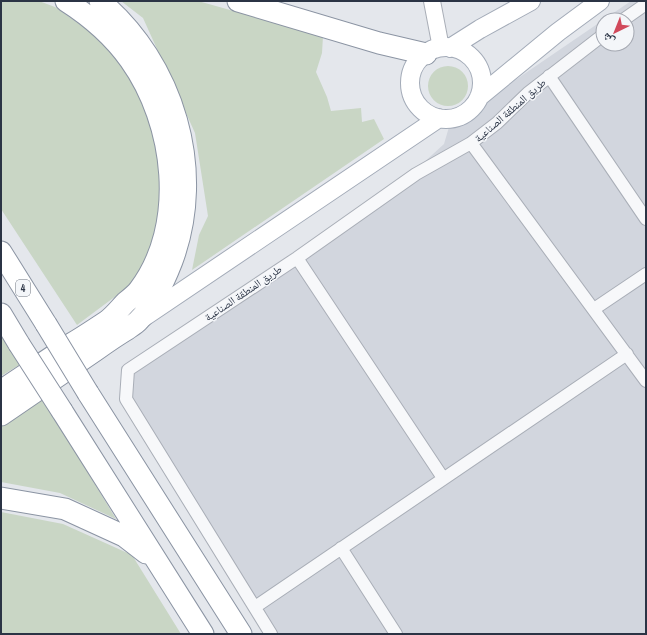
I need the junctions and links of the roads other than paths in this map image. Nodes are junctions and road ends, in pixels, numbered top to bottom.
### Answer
1 (66, 1) edge
2 (100, 1) edge
3 (238, 1) edge
4 (432, 1) edge
5 (531, 1) edge
6 (600, 1) edge
7 (646, 4) edge
8 (634, 12) edge
9 (595, 41) edge
10 (439, 50) junction
11 (550, 76) junction
12 (479, 97) junction
13 (439, 118) junction
14 (471, 143) junction
15 (646, 219) edge
16 (1, 252) edge
17 (297, 258) junction
18 (646, 274) edge
19 (594, 309) junction
20 (1, 314) edge
21 (138, 321) junction
22 (627, 354) junction
23 (646, 380) edge
24 (1, 391) edge
25 (1, 415) edge
26 (443, 478) junction
27 (1, 498) edge
28 (341, 548) junction
29 (158, 563) junction
30 (254, 607) junction
31 (203, 634) edge
32 (241, 634) edge
33 (271, 634) edge
34 (396, 634) edge

1 - 24 highway
2 - 21 highway
3 - 10 highway
4 - 10 street
5 - 10 main road
6 - 12 main road
7 - 8 street
9 - 11 street, طريق المنطقة الصناعية
10 - 12 main road
10 - 13 main road
11 - 14 street, طريق المنطقة الصناعية
11 - 15 street
12 - 13 main road
13 - 21 main road
14 - 17 street, طريق المنطقة الصناعية
14 - 19 street
16 - 32 highway, 4, bridge
17 - 26 street
17 - 30 street, طريق المنطقة الصناعية
18 - 19 street
19 - 22 street
20 - 29 highway, bridge
21 - 25 highway
22 - 23 street
22 - 26 street
26 - 28 street
27 - 29 highway
28 - 30 street
28 - 34 street
29 - 31 highway
30 - 33 street, طريق المنطقة الصناعية

